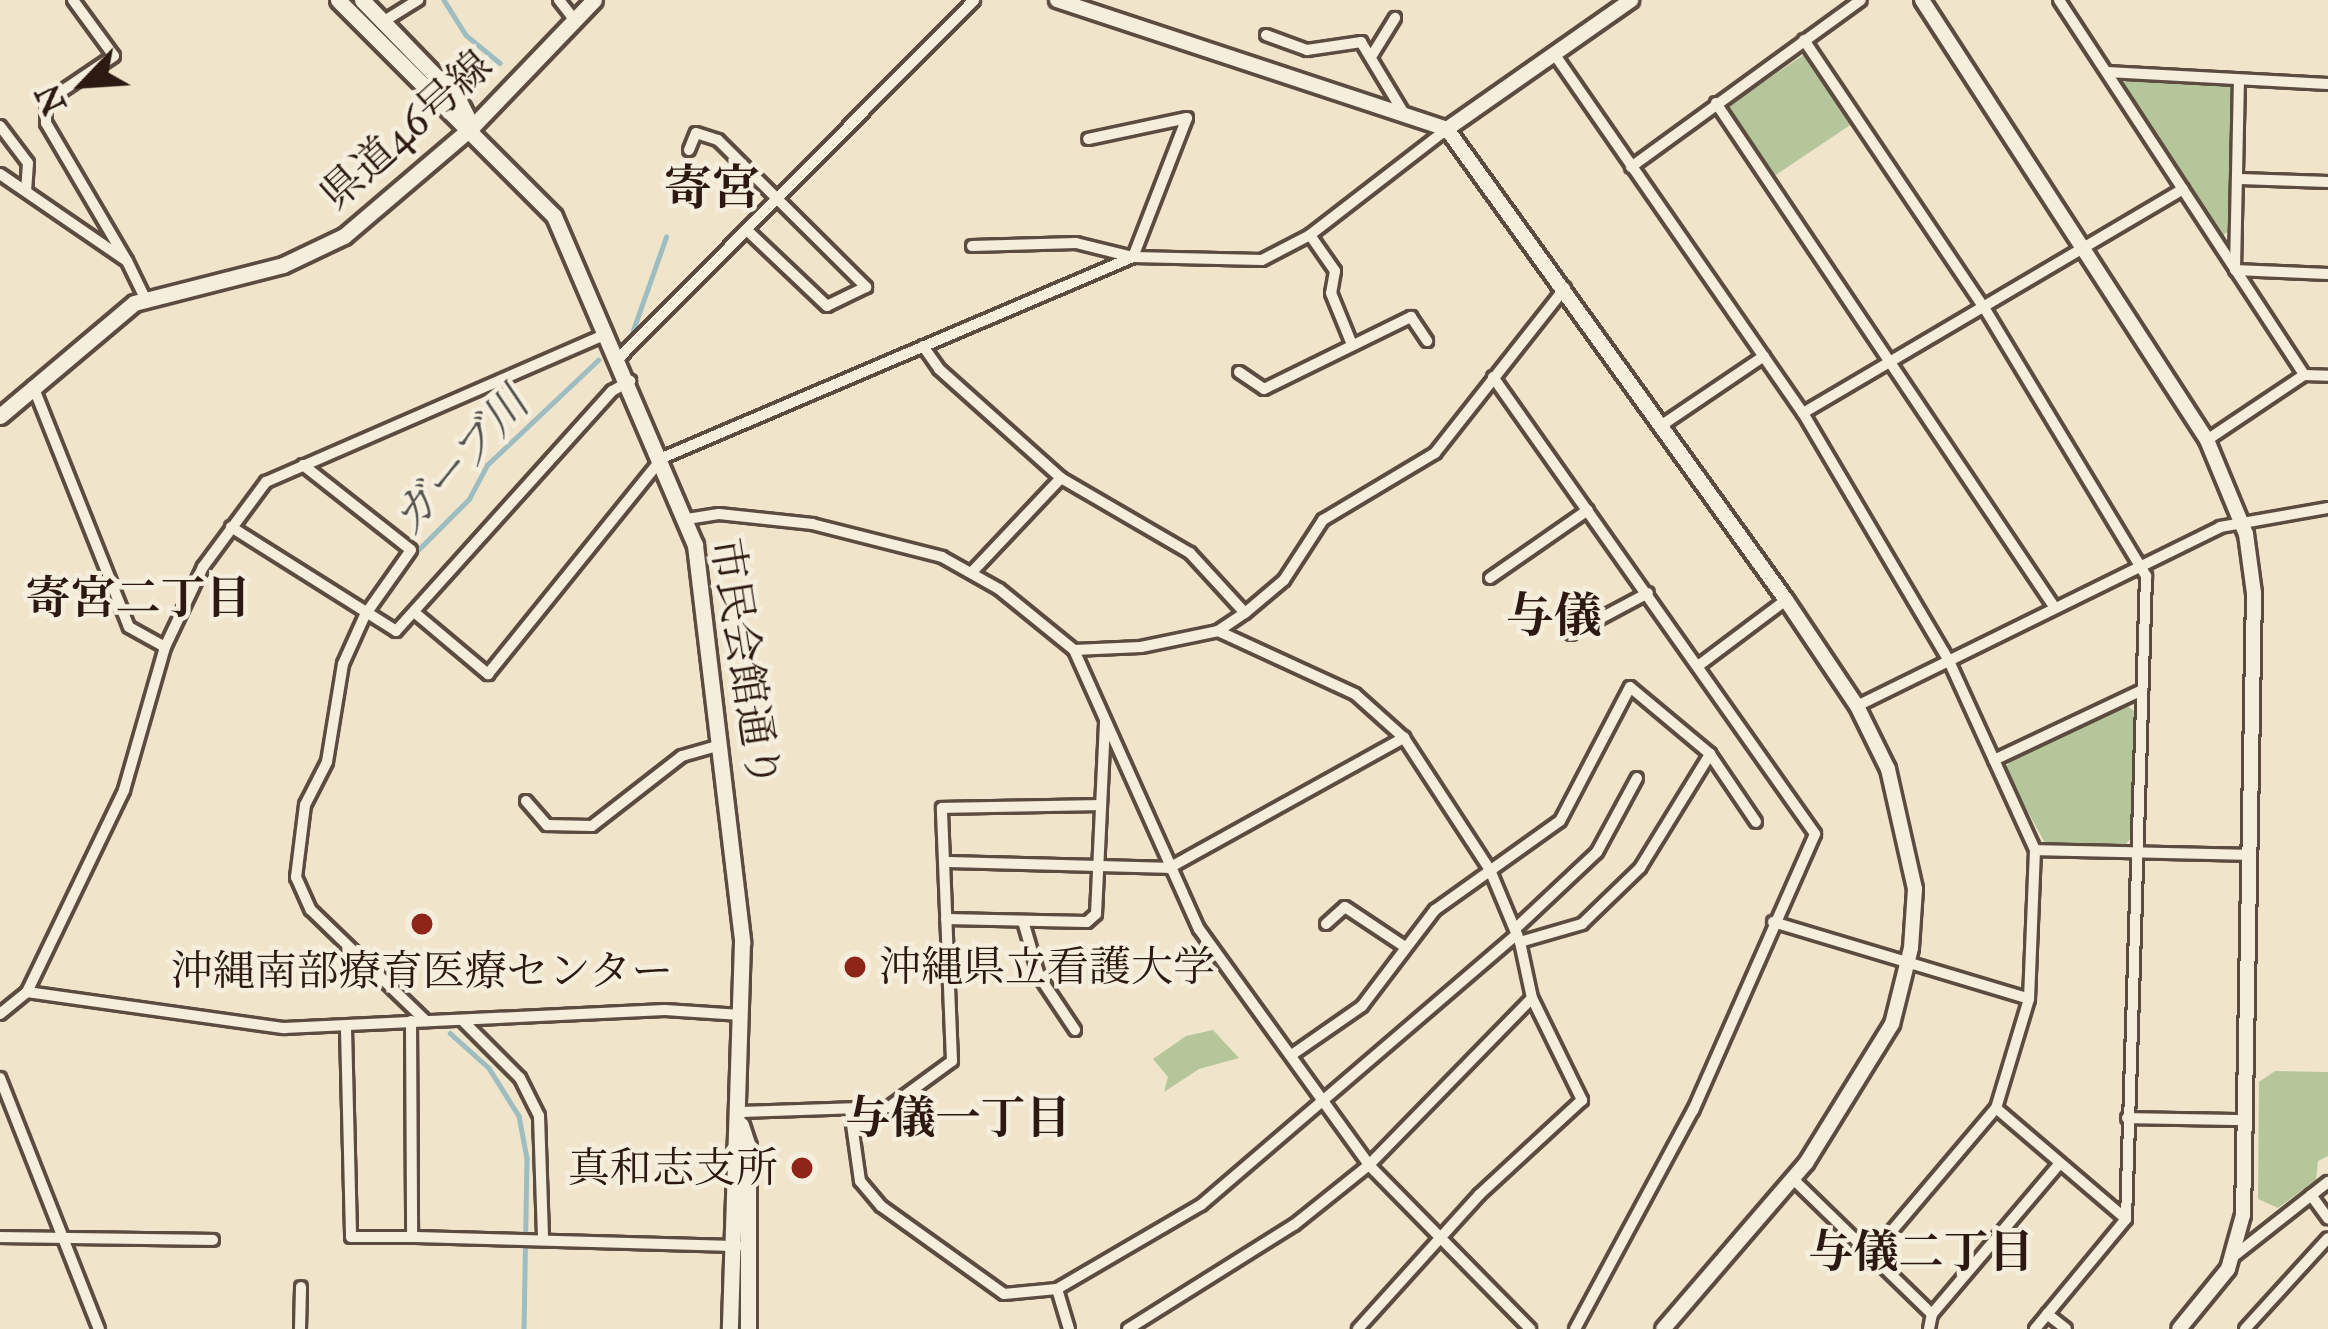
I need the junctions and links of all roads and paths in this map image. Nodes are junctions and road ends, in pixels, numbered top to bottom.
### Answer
1 (73, 0) edge
2 (338, 0) edge
3 (362, 0) edge
4 (418, 0) edge
5 (559, 0) edge
6 (594, 0) edge
7 (974, 0) edge
8 (1057, 0) edge
9 (1631, 0) edge
10 (1861, 0) edge
11 (1922, 0) edge
12 (2059, 0) edge
13 (1396, 18) dead end
14 (574, 19) junction
15 (382, 23) junction
16 (1266, 35) dead end
17 (1804, 40) junction
18 (1555, 55) junction
19 (1371, 57) junction
20 (2107, 72) junction
21 (2239, 80) junction
22 (2328, 84) edge
23 (1716, 103) junction
24 (1402, 112) junction
25 (0, 126) edge
26 (472, 127) junction
27 (1447, 129) junction
28 (1088, 140) dead end
29 (689, 151) dead end
30 (1631, 167) junction
31 (0, 174) edge
32 (2240, 179) junction
33 (2328, 182) edge
34 (2182, 189) junction
35 (26, 190) junction
36 (775, 201) junction
37 (747, 230) junction
38 (1310, 235) junction
39 (972, 246) dead end
40 (2083, 248) junction
41 (1133, 256) junction
42 (127, 261) junction
43 (2235, 270) junction
44 (2328, 274) edge
45 (1565, 288) junction
46 (145, 298) junction
47 (1985, 309) junction
48 (609, 333) junction
49 (1426, 341) dead end
50 (1352, 342) junction
51 (923, 346) junction
52 (1764, 356) junction
53 (620, 357) junction
54 (1894, 361) junction
55 (1239, 372) dead end
56 (2304, 375) junction
57 (2328, 376) edge
58 (1493, 377) junction
59 (630, 381) junction
60 (33, 386) junction
61 (1803, 413) junction
62 (0, 416) edge
63 (1662, 425) junction
64 (2207, 440) junction
65 (662, 458) junction
66 (303, 465) junction
67 (1061, 478) junction
68 (2328, 508) edge
69 (1588, 509) junction
70 (687, 519) junction
71 (2242, 519) junction
72 (230, 527) junction
73 (2141, 565) junction
74 (973, 571) junction
75 (1490, 578) dead end
76 (1648, 593) junction
77 (1786, 600) junction
78 (2056, 608) junction
79 (414, 611) junction
80 (1245, 614) junction
81 (365, 615) junction
82 (1218, 631) junction
83 (1571, 634) dead end
84 (164, 647) junction
85 (1074, 650) junction
86 (1948, 661) junction
87 (1698, 666) junction
88 (2142, 689) junction
89 (1858, 706) junction
90 (1105, 721) junction
91 (1404, 738) junction
92 (724, 743) junction
93 (1710, 754) junction
94 (1994, 760) junction
95 (1637, 778) dead end
96 (526, 801) dead end
97 (1098, 805) junction
98 (1756, 822) dead end
99 (2035, 850) junction
100 (2138, 850) junction
101 (2250, 855) junction
102 (944, 862) junction
103 (1098, 864) junction
104 (1169, 868) junction
105 (1490, 870) junction
106 (946, 919) junction
107 (1023, 921) junction
108 (1773, 922) junction
109 (1326, 924) dead end
110 (1518, 935) junction
111 (1405, 947) junction
112 (1909, 965) junction
113 (27, 992) junction
114 (1532, 998) junction
115 (2029, 999) junction
116 (0, 1014) edge
117 (741, 1015) junction
118 (462, 1020) junction
119 (427, 1021) junction
120 (411, 1022) junction
121 (346, 1029) junction
122 (1075, 1030) dead end
123 (1293, 1054) junction
124 (0, 1078) edge
125 (1327, 1100) junction
126 (1996, 1108) junction
127 (850, 1110) junction
128 (2127, 1118) junction
129 (741, 1119) junction
130 (2245, 1120) junction
131 (2059, 1164) junction
132 (1369, 1165) junction
133 (1793, 1178) junction
134 (2328, 1182) edge
135 (2311, 1195) junction
136 (2243, 1215) junction
137 (2328, 1218) edge
138 (2126, 1220) junction
139 (2266, 1229) junction
140 (0, 1237) edge
141 (412, 1237) junction
142 (1439, 1237) junction
143 (2328, 1238) edge
144 (539, 1239) junction
145 (64, 1240) junction
146 (213, 1240) dead end
147 (740, 1246) junction
148 (1872, 1254) junction
149 (2234, 1256) junction
150 (301, 1287) dead end
151 (1057, 1288) junction
152 (1932, 1314) junction
153 (2048, 1314) junction
154 (99, 1329) edge
155 (300, 1329) edge
156 (730, 1329) edge
157 (748, 1329) edge
158 (1069, 1329) edge
159 (1128, 1329) edge
160 (1358, 1329) edge
161 (1530, 1329) edge
162 (1575, 1329) edge
163 (1663, 1329) edge
164 (1929, 1329) edge
165 (2035, 1329) edge
166 (2066, 1329) edge
167 (2180, 1329) edge
168 (2245, 1329) edge

1 - 42 street
2 - 26 main road
3 - 15 main road
4 - 15 street
5 - 14 street
6 - 14 main road, 県道46号線
7 - 36 street
8 - 24 street
9 - 18 street
10 - 17 street
11 - 40 street
12 - 20 street
13 - 19 street
14 - 26 main road, 県道46号線
15 - 26 main road
16 - 19 street
17 - 23 street
17 - 47 street
18 - 27 street
18 - 30 street
19 - 24 street
20 - 21 street
20 - 34 street
21 - 22 street
21 - 32 street
23 - 30 street
23 - 54 street
24 - 27 street
25 - 35 street
26 - 46 main road, 県道46号線
26 - 48 main road, 市民会館通り
27 - 38 street
27 - 45 street
28 - 41 street
29 - 36 street
30 - 52 street
31 - 35 street
32 - 33 street
32 - 43 street
34 - 40 street
34 - 43 street
35 - 42 street
36 - 37 street
36 - 37 street
37 - 53 street
38 - 41 street
38 - 50 street
39 - 41 street
40 - 47 street
40 - 64 street
41 - 51 street
42 - 46 street
43 - 44 street
43 - 56 street
45 - 58 street
45 - 63 street
46 - 60 main road, 県道46号線
47 - 54 street
47 - 73 street
48 - 53 main road, 市民会館通り
48 - 66 street
49 - 50 street
50 - 55 street
51 - 65 street
51 - 67 street
52 - 61 street
52 - 63 street
53 - 59 main road, 市民会館通り
54 - 61 street
54 - 78 street
56 - 57 street
56 - 64 street
58 - 69 street
58 - 80 street
59 - 65 main road, 市民会館通り
59 - 79 street
60 - 62 main road, 県道46号線
60 - 84 street
61 - 86 street
63 - 77 street
64 - 71 street
65 - 70 main road, 市民会館通り
65 - 79 street
66 - 72 street
66 - 81 street
67 - 74 street
67 - 80 street
68 - 71 street
69 - 75 street
69 - 76 street
70 - 74 street
70 - 92 main road, 市民会館通り
71 - 73 street
71 - 101 street
72 - 81 street
72 - 84 street
73 - 78 street
73 - 88 street
74 - 85 street
76 - 83 street
76 - 87 street
77 - 87 street
77 - 89 street
78 - 86 street
79 - 81 street
80 - 82 street
81 - 119 street
82 - 85 street
82 - 91 street
84 - 113 street
85 - 90 street
86 - 89 street
86 - 94 street
87 - 108 street
88 - 94 street
88 - 100 street
89 - 112 street
90 - 97 street
90 - 104 street
91 - 104 street
91 - 105 street
92 - 96 street
92 - 117 main road, 市民会館通り
93 - 98 street
93 - 105 street
93 - 110 street
94 - 99 street
95 - 110 street
97 - 102 street
97 - 103 street
99 - 100 street
99 - 115 street
100 - 101 street
100 - 128 street
101 - 130 street
102 - 103 street
102 - 106 street
103 - 104 street
103 - 107 street
104 - 123 street
105 - 110 street
105 - 111 street
106 - 107 street
106 - 127 street
107 - 122 street
108 - 112 street
108 - 162 street
109 - 111 street
110 - 114 street
110 - 125 street
111 - 123 street
112 - 115 street
112 - 133 street
113 - 116 street
113 - 121 street
114 - 132 street
114 - 142 street
115 - 126 street
117 - 118 street
117 - 129 main road, 市民会館通り
118 - 119 street
118 - 144 street
119 - 120 street
120 - 121 street
120 - 141 street
121 - 141 street
123 - 125 street
124 - 145 street
125 - 132 street
125 - 151 street
126 - 131 street
126 - 148 street
127 - 129 street
127 - 151 street
128 - 130 street
128 - 138 street
129 - 147 main road, 市民会館通り
130 - 136 street
131 - 138 street
131 - 152 street
132 - 142 street
132 - 159 street
133 - 148 street
133 - 163 street
134 - 135 street
135 - 137 street
135 - 139 street
136 - 139 street
136 - 149 street
138 - 153 street
139 - 149 street
140 - 145 street
141 - 144 street
142 - 160 street
142 - 161 street
143 - 168 street
144 - 147 street
145 - 146 street
145 - 154 street
147 - 156 main road, 市民会館通り
147 - 157 main road, 市民会館通り
148 - 152 street
149 - 167 street
150 - 155 street
151 - 158 street
152 - 164 street
153 - 165 street
153 - 166 street

